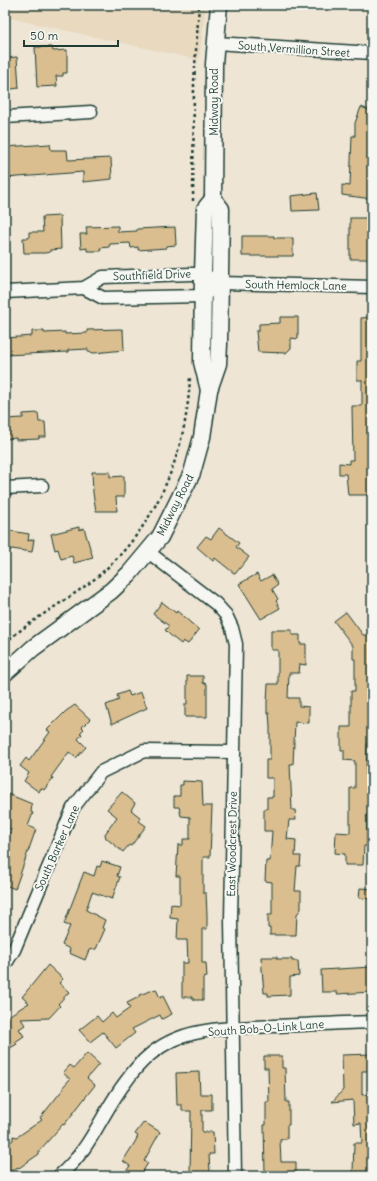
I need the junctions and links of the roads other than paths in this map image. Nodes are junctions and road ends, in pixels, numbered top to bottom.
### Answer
1 (219, 5) edge
2 (216, 43) junction
3 (372, 53) edge
4 (91, 112) dead end
5 (5, 117) edge
6 (213, 199) junction
7 (203, 274) junction
8 (221, 283) junction
9 (372, 287) edge
10 (84, 288) junction
11 (5, 292) edge
12 (203, 296) junction
13 (209, 390) junction
14 (42, 486) dead end
15 (5, 488) edge
16 (147, 551) junction
17 (5, 672) edge
18 (233, 752) junction
19 (5, 965) edge
20 (372, 1022) edge
21 (232, 1028) junction
22 (59, 1176) edge
23 (235, 1176) edge

1 - 2 main road, Midway Road
2 - 3 street, South Vermillion Street
2 - 6 main road, Midway Road
4 - 5 street
6 - 7 main road, Midway Road
6 - 8 main road, Midway Road
7 - 8 street, Southfield Drive
7 - 10 street, Southfield Drive
7 - 12 main road, Midway Road
8 - 9 street, South Hemlock Lane
8 - 12 street
8 - 13 main road, Midway Road
10 - 11 street, Southfield Drive
10 - 12 street, Southfield Drive
12 - 13 main road, Midway Road
13 - 16 main road, Midway Road
14 - 15 street
16 - 17 main road, Midway Road
16 - 18 street, East Woodcrest Drive
18 - 19 street, South Barker Lane
18 - 21 street, East Woodcrest Drive
20 - 21 street, South Bob-O-Link Lane
21 - 22 street, South Bob-O-Link Lane
21 - 23 street, East Woodcrest Drive

